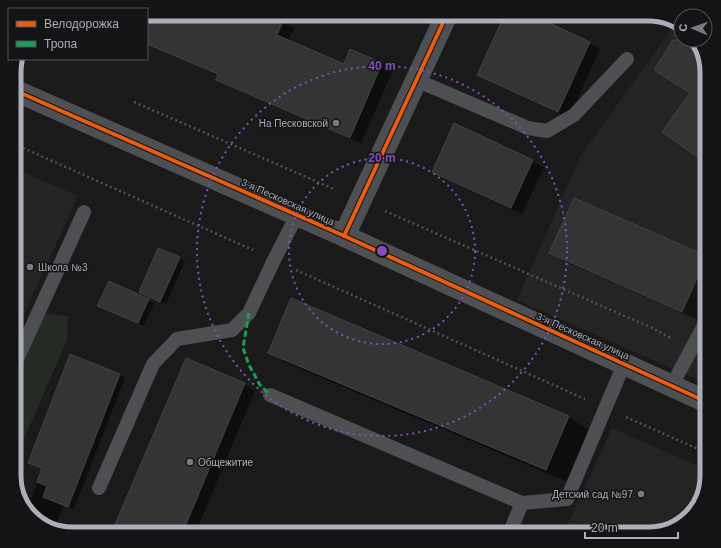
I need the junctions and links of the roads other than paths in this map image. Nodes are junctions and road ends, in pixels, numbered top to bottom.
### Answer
1 (443, 21) edge
2 (627, 59) dead end
3 (416, 80) junction
4 (21, 93) edge
5 (84, 212) dead end
6 (297, 215) junction
7 (344, 236) junction
8 (700, 334) edge
9 (21, 351) edge
10 (624, 364) junction
11 (672, 385) junction
12 (270, 395) dead end
13 (700, 399) edge
14 (99, 488) dead end
15 (522, 503) junction
16 (511, 527) edge

1 - 3 street
2 - 3 lane
3 - 7 street
4 - 6 street, 3-я Песковская улица
5 - 9 lane
6 - 7 street, 3-я Песковская улица
6 - 14 lane
7 - 10 street, 3-я Песковская улица
8 - 11 lane
10 - 11 street, 3-я Песковская улица
10 - 15 lane
11 - 13 street, 3-я Песковская улица
12 - 15 lane
15 - 16 lane

